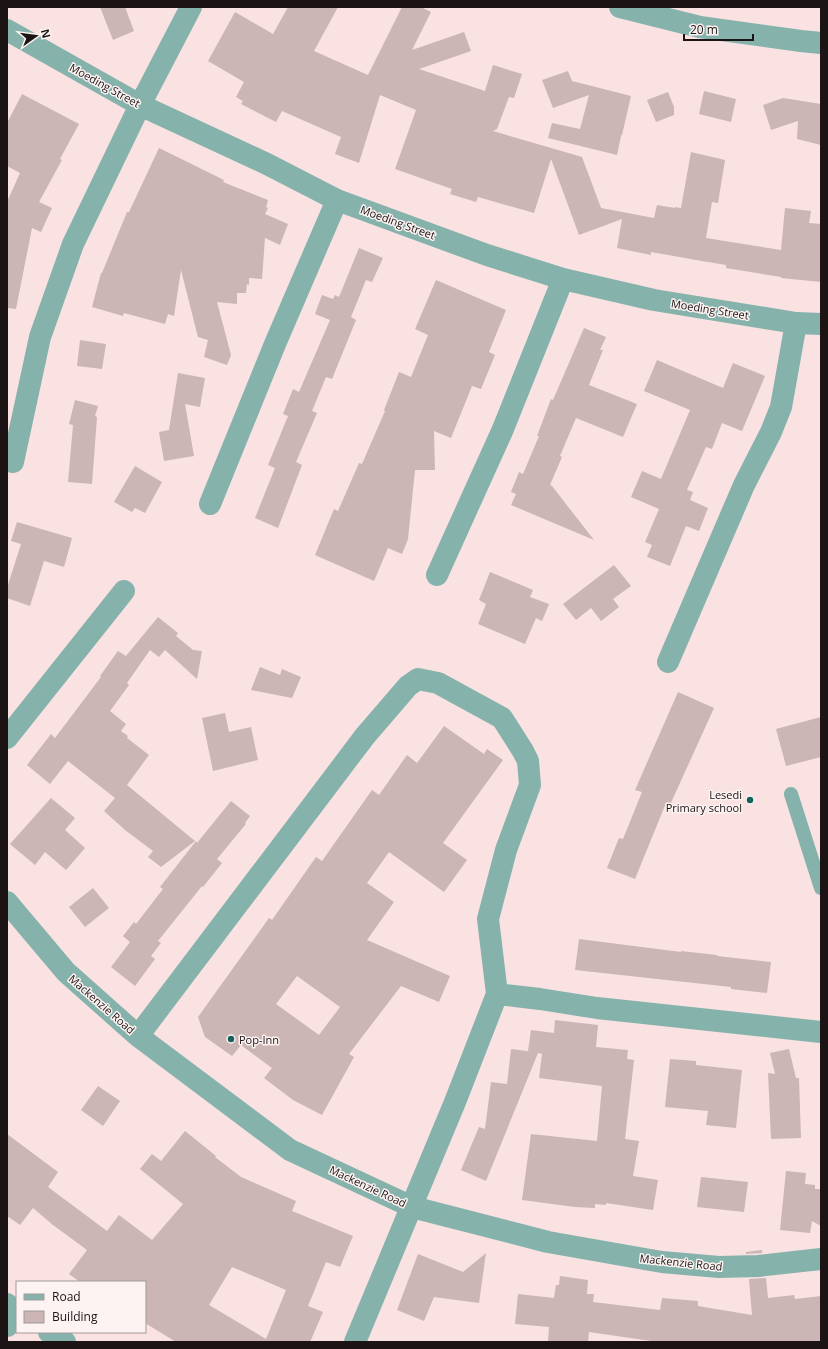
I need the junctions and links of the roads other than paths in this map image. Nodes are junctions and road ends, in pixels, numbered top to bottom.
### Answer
1 (191, 7) edge
2 (620, 7) edge
3 (7, 30) edge
4 (821, 42) edge
5 (140, 105) junction
6 (337, 200) junction
7 (563, 279) junction
8 (796, 323) junction
9 (821, 324) edge
10 (13, 462) dead end
11 (210, 504) dead end
12 (437, 576) dead end
13 (124, 591) dead end
14 (668, 662) dead end
15 (7, 738) edge
16 (791, 794) dead end
17 (821, 888) edge
18 (7, 902) edge
19 (497, 994) junction
20 (821, 1029) edge
21 (138, 1036) junction
22 (412, 1207) junction
23 (821, 1259) edge
24 (7, 1304) edge
25 (16, 1311) edge
26 (16, 1313) edge
27 (7, 1326) edge
28 (51, 1333) edge
29 (65, 1342) edge
30 (355, 1342) edge

1 - 5 street
2 - 4 street
3 - 5 street, Moeding Street
5 - 6 street, Moeding Street
5 - 10 street
6 - 7 street, Moeding Street
6 - 11 street
7 - 8 street, Moeding Street
7 - 12 street
8 - 9 street, Moeding Street
8 - 14 street
13 - 15 street
16 - 17 lane
18 - 21 street, Mackenzie Road
19 - 20 street
19 - 21 street
19 - 22 street
21 - 22 street, Mackenzie Road
22 - 23 street, Mackenzie Road
22 - 30 street
24 - 25 street
26 - 27 street
28 - 29 street

